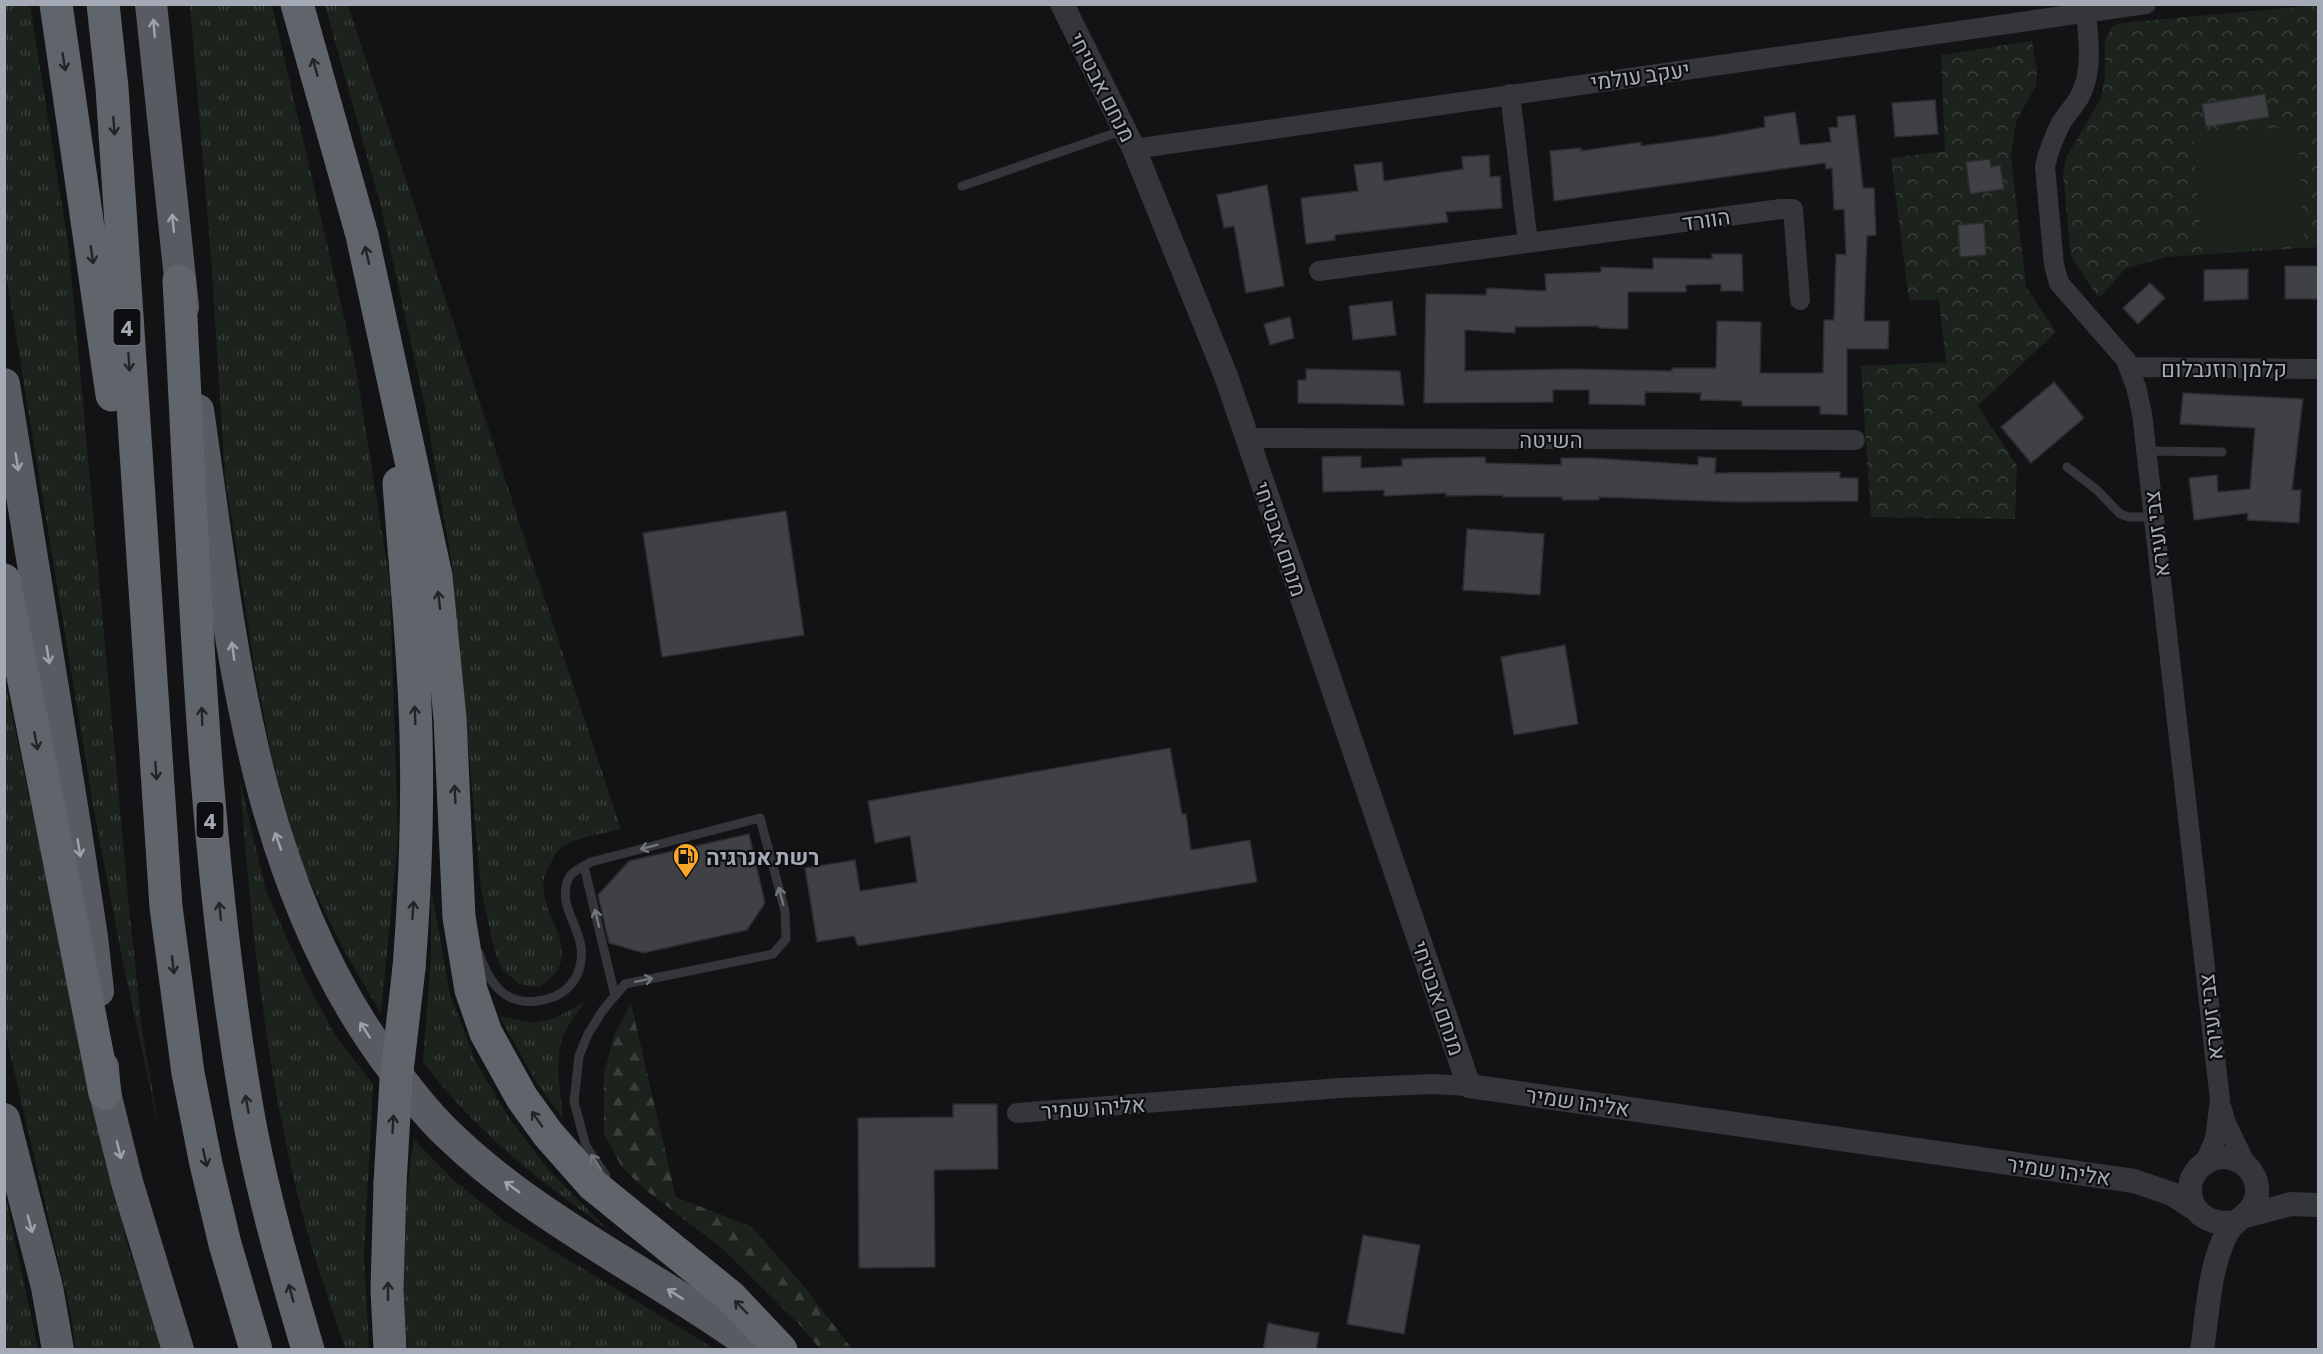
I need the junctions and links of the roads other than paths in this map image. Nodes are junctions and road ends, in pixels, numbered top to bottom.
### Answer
1 (56, 4) edge
2 (104, 4) edge
3 (151, 4) edge
4 (297, 4) edge
5 (1062, 4) edge
6 (2146, 4) edge
7 (2085, 8) edge
8 (1510, 94) junction
9 (1130, 139) junction
10 (962, 186) dead end
11 (1528, 243) junction
12 (1319, 272) dead end
13 (179, 281) junction
14 (1800, 300) dead end
15 (379, 312) junction
16 (2129, 368) junction
17 (2319, 369) edge
18 (4, 384) edge
19 (1247, 438) junction
20 (1855, 440) dead end
21 (2146, 451) junction
22 (2222, 452) dead end
23 (2067, 467) dead end
24 (2154, 517) junction
25 (4, 580) edge
26 (148, 650) junction
27 (457, 830) junction
28 (584, 866) junction
29 (469, 909) dead end
30 (477, 944) dead end
31 (615, 996) junction
32 (1469, 1086) junction
33 (105, 1093) junction
34 (2220, 1100) junction
35 (1017, 1113) dead end
36 (4, 1119) edge
37 (2201, 1166) junction
38 (2249, 1169) junction
39 (2134, 1181) junction
40 (615, 1187) dead end
41 (621, 1195) dead end
42 (2312, 1204) edge
43 (2199, 1213) junction
44 (2240, 1219) junction
45 (676, 1253) junction
46 (2215, 1265) junction
47 (58, 1350) edge
48 (178, 1350) edge
49 (256, 1350) edge
50 (308, 1350) edge
51 (390, 1350) edge
52 (758, 1350) edge
53 (781, 1350) edge
54 (2202, 1350) edge

1 -> 26 highway
2 -> 26 highway, 4
13 -> 3 highway, 4
15 -> 4 highway
5 - 9 street, מנחם אבטיחי
6 - 7 street, יעקב עולמי
7 - 8 street, יעקב עולמי
7 - 16 street, צבי זעירא
8 - 9 street, יעקב עולמי
8 - 11 street
9 - 10 lane
9 - 19 street, מנחם אבטיחי
11 - 12 street, הוורד
11 - 14 street, הוורד
50 -> 13 highway, 4
52 -> 13 highway
27 -> 15 highway
51 -> 15 highway, bridge
16 - 17 street, קלמן רוזנבלום
16 - 21 street, צבי זעירא
18 -> 33 highway
19 - 20 street, השיטה
19 - 32 street, מנחם אבטיחי
21 - 22 lane
21 - 24 street, צבי זעירא
23 - 24 lane
24 - 34 street, צבי זעירא
25 -> 33 highway
26 -> 49 highway, 4
27 - 29 lane
45 -> 27 highway
28 - 30 lane
31 -> 28 lane
31 -> 28 lane
40 -> 31 lane
32 - 35 street, אליהו שמיר
32 - 39 street, אליהו שמיר
33 -> 48 highway
34 - 37 street, צבי זעירא
34 - 38 street, צבי זעירא
36 -> 47 highway
37 - 38 street
37 - 39 street, אליהו שמיר
37 - 43 street
38 - 42 street
38 - 44 street
39 - 43 street, אליהו שמיר
41 - 45 lane
42 - 44 street
43 - 44 street
43 - 46 street
44 - 46 street
53 -> 45 highway
46 - 54 street

